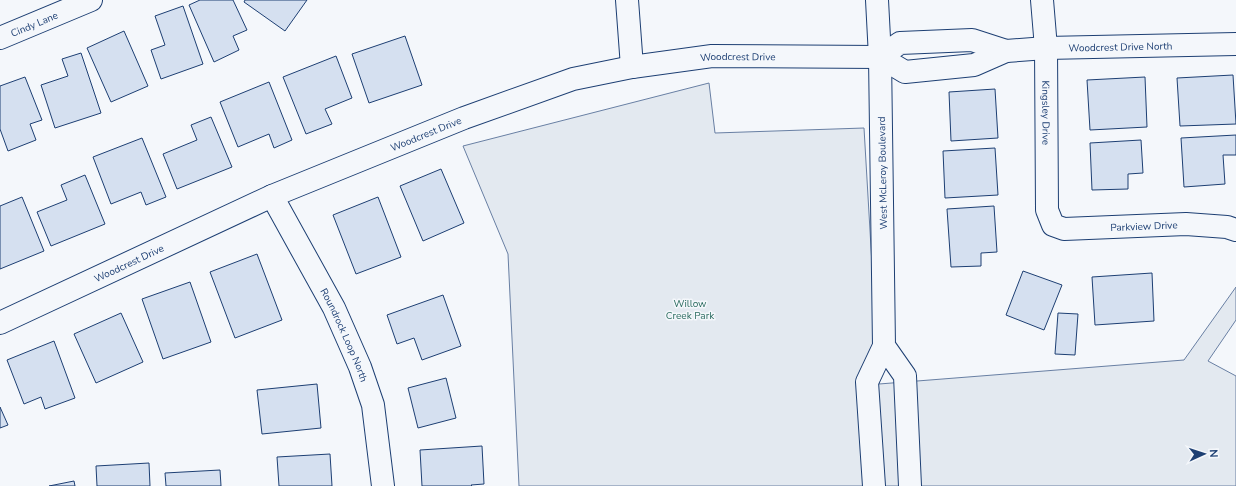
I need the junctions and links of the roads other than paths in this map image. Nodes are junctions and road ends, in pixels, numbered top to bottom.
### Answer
1 (90, 0) edge
2 (627, 0) edge
3 (877, 0) edge
4 (1042, 0) edge
5 (1, 37) edge
6 (1236, 44) edge
7 (1046, 48) junction
8 (1006, 51) junction
9 (880, 57) junction
10 (632, 67) junction
11 (272, 196) junction
12 (1053, 225) joint
13 (1236, 230) edge
14 (0, 322) edge
15 (884, 346) junction
16 (383, 486) edge
17 (874, 486) edge
18 (910, 486) edge

1 - 5 street, Cindy Lane
2 - 10 street
3 - 9 street, West McLeroy Boulevard
4 - 7 street, Kingsley Drive
6 - 7 street, Woodcrest Drive North
7 - 8 street, Woodcrest Drive North
7 - 12 street, Kingsley Drive
8 - 9 street, Woodcrest Drive North
8 - 9 street, Woodcrest Drive North
9 - 10 street, Woodcrest Drive
9 - 15 street, West McLeroy Boulevard
10 - 11 street, Woodcrest Drive
11 - 14 street, Woodcrest Drive
11 - 16 street, Roundrock Loop North
12 - 13 street, Parkview Drive
15 - 17 street, West McLeroy Boulevard
15 - 18 street

